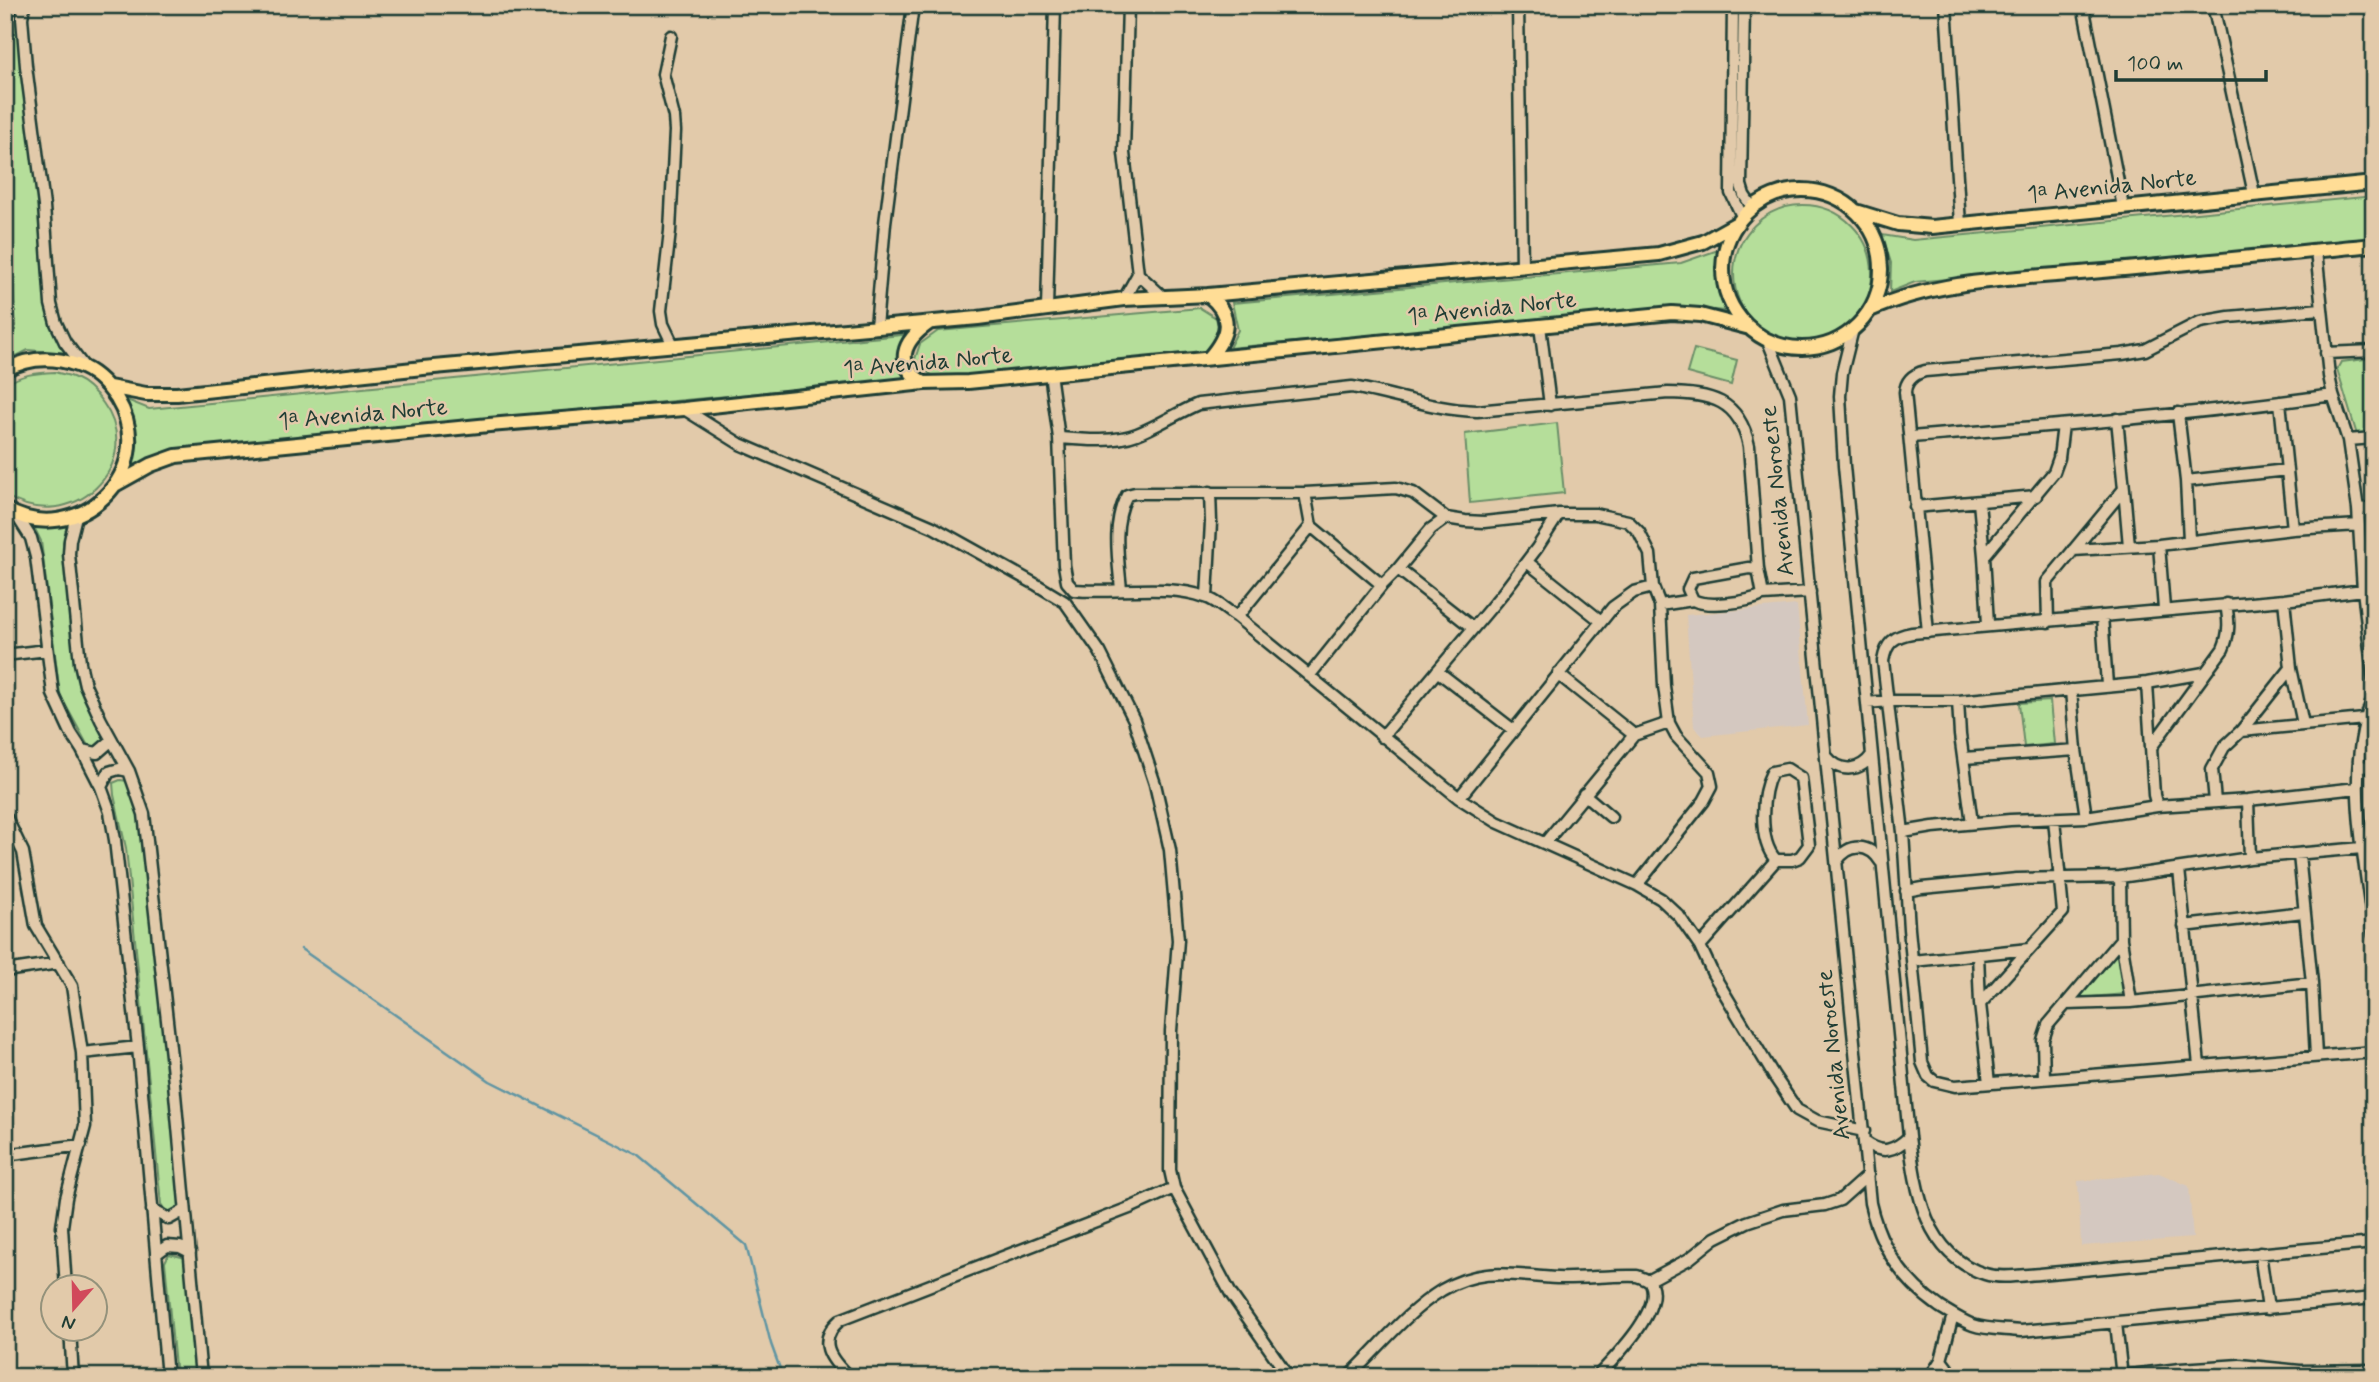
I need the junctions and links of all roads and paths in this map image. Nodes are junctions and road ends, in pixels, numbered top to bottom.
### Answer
1 (24, 5) edge
2 (914, 5) edge
3 (1055, 5) edge
4 (1128, 5) edge
5 (1518, 5) edge
6 (1733, 5) edge
7 (1744, 5) edge
8 (1946, 5) edge
9 (2083, 5) edge
10 (2213, 5) edge
11 (671, 36) dead end
12 (2374, 183) edge
13 (2254, 194) junction
14 (1752, 207) junction
15 (2123, 207) junction
16 (1856, 211) junction
17 (1740, 220) junction
18 (1960, 224) junction
19 (2374, 245) edge
20 (2316, 251) junction
21 (1522, 267) junction
22 (5, 272) edge
23 (1138, 274) junction
24 (6, 278) edge
25 (1208, 295) junction
26 (1162, 296) junction
27 (1124, 299) junction
28 (1047, 309) junction
29 (1870, 310) junction
30 (2321, 310) junction
31 (5, 318) edge
32 (929, 323) junction
33 (1540, 326) junction
34 (876, 327) junction
35 (1749, 328) junction
36 (1853, 329) junction
37 (1768, 341) junction
38 (674, 347) junction
39 (2374, 351) edge
40 (2326, 353) junction
41 (1209, 358) junction
42 (84, 367) junction
43 (5, 370) edge
44 (1050, 373) junction
45 (924, 383) junction
46 (109, 387) junction
47 (2333, 395) junction
48 (2280, 402) junction
49 (1550, 405) junction
50 (684, 409) junction
51 (2178, 413) junction
52 (2117, 419) junction
53 (2063, 425) junction
54 (1910, 438) junction
55 (1059, 439) junction
56 (2374, 439) edge
57 (2348, 440) junction
58 (2287, 471) junction
59 (2186, 481) junction
60 (115, 485) junction
61 (2124, 489) junction
62 (1210, 492) junction
63 (1305, 493) junction
64 (2036, 496) junction
65 (1979, 502) junction
66 (1915, 507) junction
67 (2374, 508) edge
68 (2358, 509) junction
69 (11, 513) edge
70 (1559, 514) junction
71 (76, 516) junction
72 (1446, 518) junction
73 (2359, 525) junction
74 (1311, 526) junction
75 (2293, 529) junction
76 (2189, 540) junction
77 (2159, 545) junction
78 (2129, 546) junction
79 (2073, 550) junction
80 (1984, 556) junction
81 (1527, 562) junction
82 (1398, 569) junction
83 (1758, 569) junction
84 (1382, 585) junction
85 (1653, 587) junction
86 (1121, 589) junction
87 (1074, 590) junction
88 (2363, 590) junction
89 (1810, 592) junction
90 (1763, 595) junction
91 (1207, 597) junction
92 (1693, 600) junction
93 (2284, 600) junction
94 (1065, 602) junction
95 (2226, 604) junction
96 (1660, 605) junction
97 (2164, 609) junction
98 (2102, 616) junction
99 (1237, 617) junction
100 (1601, 621) junction
101 (2048, 622) junction
102 (1988, 624) junction
103 (1473, 628) junction
104 (1928, 632) junction
105 (2372, 634) edge
106 (47, 650) junction
107 (5, 655) edge
108 (2291, 668) junction
109 (1437, 671) junction
110 (2204, 673) junction
111 (1558, 674) junction
112 (1309, 676) junction
113 (2147, 683) junction
114 (2374, 684) edge
115 (2107, 685) junction
116 (2071, 690) junction
117 (2374, 696) edge
118 (1889, 701) junction
119 (1958, 701) junction
120 (1867, 703) junction
121 (2364, 719) junction
122 (1669, 723) junction
123 (2303, 724) junction
124 (1512, 729) junction
125 (2241, 731) junction
126 (1634, 735) junction
127 (1382, 737) junction
128 (112, 740) junction
129 (2152, 747) junction
130 (82, 750) junction
131 (2076, 750) junction
132 (1872, 755) junction
133 (1827, 756) junction
134 (1964, 758) junction
135 (2374, 766) edge
136 (2360, 767) junction
137 (129, 771) junction
138 (101, 787) junction
139 (2357, 788) junction
140 (1584, 794) junction
141 (1459, 798) junction
142 (2248, 800) junction
143 (2215, 802) junction
144 (2157, 806) junction
145 (1611, 817) dead end
146 (2086, 817) junction
147 (6, 819) edge
148 (2054, 819) junction
149 (1972, 823) junction
150 (1903, 832) junction
151 (1545, 843) junction
152 (2362, 848) junction
153 (2299, 855) junction
154 (2250, 858) junction
155 (1776, 860) junction
156 (1837, 861) junction
157 (1881, 862) junction
158 (2179, 869) junction
159 (2120, 877) junction
160 (2059, 878) junction
161 (1637, 885) junction
162 (1906, 891) junction
163 (2372, 895) edge
164 (2303, 912) junction
165 (2184, 926) junction
166 (2374, 936) edge
167 (2121, 939) junction
168 (1700, 946) junction
169 (2029, 949) junction
170 (1978, 954) junction
171 (1913, 961) junction
172 (59, 962) junction
173 (5, 971) edge
174 (2312, 983) junction
175 (2192, 995) junction
176 (2131, 1002) junction
177 (1980, 1004) junction
178 (2066, 1004) junction
179 (138, 1047) junction
180 (2374, 1052) edge
181 (82, 1053) junction
182 (2316, 1056) junction
183 (2199, 1065) junction
184 (2045, 1078) junction
185 (1989, 1083) junction
186 (1864, 1131) junction
187 (1909, 1137) junction
188 (1865, 1142) junction
189 (81, 1144) junction
190 (5, 1155) edge
191 (1868, 1175) junction
192 (1174, 1188) junction
193 (152, 1210) junction
194 (185, 1210) junction
195 (2374, 1243) edge
196 (190, 1252) junction
197 (2260, 1253) junction
198 (156, 1254) junction
199 (65, 1274) edge
200 (1648, 1281) junction
201 (2374, 1298) edge
202 (2269, 1309) junction
203 (1953, 1315) junction
204 (2116, 1323) junction
205 (71, 1344) edge
206 (1941, 1360) junction
207 (2239, 1365) junction
208 (2374, 1370) edge
209 (2180, 1373) edge
210 (2300, 1374) edge
211 (2356, 1374) edge
212 (1287, 1376) edge
213 (74, 1377) edge
214 (167, 1377) edge
215 (201, 1377) edge
216 (849, 1377) edge
217 (1348, 1377) edge
218 (1597, 1377) edge
219 (1930, 1377) edge
220 (1955, 1377) edge
221 (2122, 1377) edge
222 (2241, 1377) edge

1 - 42 street
2 - 34 street
3 - 28 street
4 - 23 street
5 - 21 street
6 - 17 street
7 - 14 street
8 - 18 street
9 - 15 street
10 - 13 street
11 - 38 street
12 - 13 main road, 1ᵃ Avenida Norte
13 - 15 main road, 1ᵃ Avenida Norte
14 - 16 main road
14 - 17 main road
15 - 18 main road, 1ᵃ Avenida Norte
16 - 18 main road, 1ᵃ Avenida Norte
16 - 29 main road
17 - 21 main road, 1ᵃ Avenida Norte
17 - 35 main road
19 - 20 main road
20 - 29 main road
20 - 30 street
21 - 25 main road, 1ᵃ Avenida Norte
22 - 24 street
23 - 26 street
23 - 27 street
24 - 31 street
25 - 26 main road, 1ᵃ Avenida Norte
25 - 41 main road
26 - 27 main road, 1ᵃ Avenida Norte
27 - 28 main road, 1ᵃ Avenida Norte
28 - 32 main road, 1ᵃ Avenida Norte
29 - 36 main road
30 - 40 street
30 - 54 street
32 - 34 main road, 1ᵃ Avenida Norte
32 - 45 main road
33 - 35 main road, 1ᵃ Avenida Norte
33 - 41 main road, 1ᵃ Avenida Norte
33 - 49 street
34 - 38 main road, 1ᵃ Avenida Norte
35 - 37 main road
36 - 37 main road
36 - 120 street
37 - 89 street, Avenida Noroeste
38 - 46 main road, 1ᵃ Avenida Norte
39 - 40 street
40 - 47 street
41 - 44 main road, 1ᵃ Avenida Norte
42 - 43 main road
42 - 46 main road
44 - 45 main road, 1ᵃ Avenida Norte
44 - 55 street
45 - 50 main road, 1ᵃ Avenida Norte
46 - 60 main road
47 - 48 street
47 - 57 street
48 - 51 street
48 - 58 street
49 - 55 street
49 - 83 street
50 - 60 main road, 1ᵃ Avenida Norte
50 - 94 street
51 - 52 street
51 - 59 street
52 - 53 street
52 - 61 street
53 - 54 street
53 - 64 street
54 - 66 street
55 - 87 street
56 - 57 street
57 - 68 street
58 - 59 street
58 - 75 street
59 - 76 street
60 - 71 main road
61 - 78 street
61 - 79 street
62 - 63 street
62 - 86 street
62 - 91 street
63 - 72 street
63 - 74 street
64 - 65 street
64 - 80 street
65 - 66 street
65 - 80 street
66 - 104 street
67 - 68 street
68 - 73 street
69 - 71 main road
69 - 106 street
70 - 72 street
70 - 81 street
70 - 85 street
71 - 128 street
72 - 82 street
73 - 75 street
73 - 88 street
74 - 84 street
74 - 99 street
75 - 76 street
76 - 77 street
77 - 78 street
77 - 97 street
78 - 79 street
79 - 101 street
80 - 102 street
81 - 100 street
81 - 103 street
82 - 84 street
82 - 103 street
83 - 90 street
83 - 92 street
84 - 112 street
85 - 96 street
85 - 100 street
86 - 87 street
86 - 91 street
87 - 94 street
88 - 93 street
88 - 105 street
89 - 90 street
89 - 133 street, Avenida Noroeste
90 - 92 street
91 - 99 street
92 - 96 street
93 - 95 street
93 - 108 street
94 - 192 street
95 - 97 street
95 - 110 street
96 - 122 street
97 - 98 street
98 - 101 street
98 - 115 street
99 - 112 street
100 - 111 street
101 - 102 street
102 - 104 street
103 - 109 street
104 - 118 street
105 - 114 street
106 - 107 street
106 - 130 street
108 - 123 street
108 - 125 street
109 - 124 street
109 - 127 street
110 - 113 street
110 - 129 street
111 - 124 street
111 - 126 street
112 - 127 street
113 - 115 street
113 - 129 street
115 - 116 street
116 - 119 street
116 - 131 street
117 - 121 street
118 - 119 street
118 - 120 street
118 - 150 street
119 - 134 street
120 - 132 street
121 - 123 street
121 - 136 street
122 - 126 street
122 - 161 street
123 - 125 street
124 - 141 street
125 - 143 street
126 - 140 street
127 - 141 street
128 - 130 street
128 - 137 street
129 - 144 street
130 - 138 street
131 - 134 street
131 - 146 street
132 - 133 street
132 - 157 street
133 - 156 street, Avenida Noroeste
134 - 149 street
135 - 136 street
136 - 139 street
137 - 138 street
137 - 194 street
138 - 179 street
139 - 142 street
139 - 152 street
140 - 145 street
140 - 151 street
141 - 151 street
142 - 143 street
142 - 154 street
143 - 144 street
144 - 146 street
146 - 148 street
147 - 172 street
148 - 149 street
148 - 160 street
149 - 150 street
150 - 162 street
151 - 161 street
152 - 153 street
152 - 163 street
153 - 154 street
153 - 164 street
154 - 158 street
155 - 155 street
155 - 168 street
156 - 157 street
156 - 186 street, Avenida Noroeste
157 - 187 street
158 - 159 street
158 - 165 street
159 - 160 street
159 - 167 street
160 - 162 street
160 - 169 street
161 - 168 street
162 - 171 street
163 - 166 street
164 - 165 street
164 - 174 street
165 - 175 street
167 - 176 street
167 - 178 street
168 - 186 street
169 - 170 street
169 - 177 street
170 - 171 street
170 - 177 street
171 - 185 street
172 - 173 street
172 - 181 street
174 - 175 street
174 - 182 street
175 - 176 street
175 - 183 street
176 - 178 street
177 - 185 street
178 - 184 street
179 - 181 street
179 - 193 street
180 - 182 street
181 - 189 street
182 - 183 street
183 - 184 street
184 - 185 street
186 - 188 street, Avenida Noroeste
187 - 188 street
187 - 197 street
188 - 191 street, Avenida Noroeste
189 - 190 street
189 - 199 street
191 - 200 street
191 - 203 street, Avenida Noroeste
192 - 212 street
192 - 216 street
193 - 194 street
193 - 198 street
194 - 196 street
195 - 197 street
196 - 198 street
196 - 215 street
197 - 202 street
198 - 214 street
200 - 217 street
200 - 218 street
201 - 202 street, Avenida Noroeste
202 - 204 street, Avenida Noroeste
203 - 204 street, Avenida Noroeste
203 - 206 street
204 - 221 street
205 - 213 street
206 - 219 street
206 - 220 street
207 - 209 street
207 - 210 street
207 - 222 street
208 - 211 street
209 - 221 street
210 - 211 street

